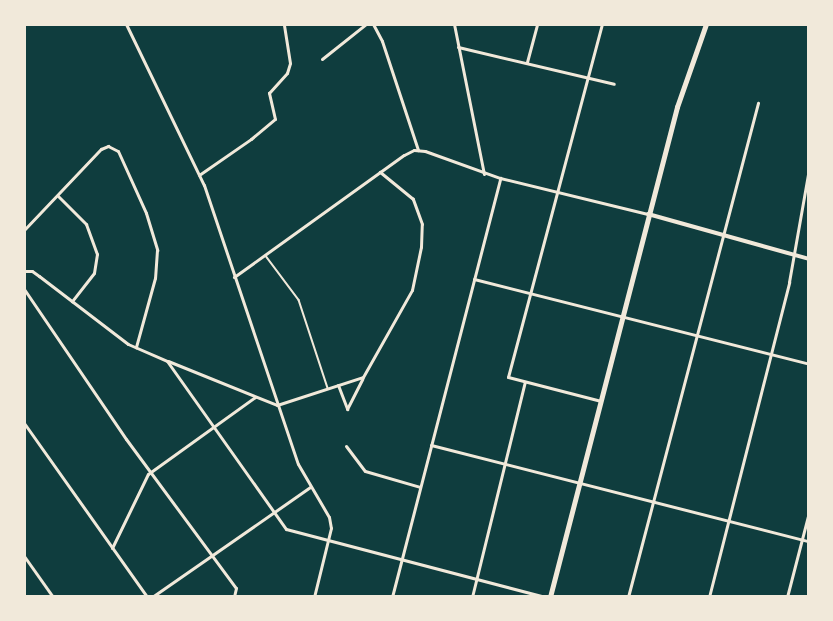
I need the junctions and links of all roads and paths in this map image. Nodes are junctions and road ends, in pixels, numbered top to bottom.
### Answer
1 (126, 24) edge
2 (284, 24) edge
3 (366, 24) edge
4 (373, 24) edge
5 (454, 24) edge
6 (537, 24) edge
7 (602, 24) edge
8 (706, 24) edge
9 (458, 47) junction
10 (322, 59) dead end
11 (527, 62) junction
12 (586, 76) junction
13 (614, 84) dead end
14 (758, 103) dead end
15 (418, 150) junction
16 (809, 168) edge
17 (380, 172) junction
18 (484, 174) junction
19 (199, 175) junction
20 (500, 178) junction
21 (556, 191) junction
22 (57, 195) junction
23 (648, 214) junction
24 (24, 231) edge
25 (722, 234) junction
26 (266, 255) junction
27 (795, 255) junction
28 (809, 259) edge
29 (24, 271) edge
30 (234, 277) junction
31 (473, 279) junction
32 (24, 290) edge
33 (531, 294) junction
34 (72, 301) junction
35 (622, 318) junction
36 (695, 336) junction
37 (136, 347) junction
38 (770, 355) junction
39 (167, 361) junction
40 (809, 364) edge
41 (363, 377) junction
42 (525, 382) junction
43 (338, 385) junction
44 (328, 389) junction
45 (255, 397) junction
46 (601, 401) junction
47 (278, 405) junction
48 (24, 423) edge
49 (212, 427) junction
50 (431, 445) junction
51 (346, 446) dead end
52 (506, 466) junction
53 (151, 472) junction
54 (579, 484) junction
55 (310, 487) junction
56 (420, 487) junction
57 (653, 502) junction
58 (809, 512) edge
59 (273, 513) junction
60 (729, 522) junction
61 (802, 539) junction
62 (328, 541) junction
63 (809, 541) edge
64 (112, 548) junction
65 (24, 556) edge
66 (211, 556) junction
67 (402, 561) junction
68 (476, 580) junction
69 (53, 597) edge
70 (147, 597) edge
71 (152, 597) edge
72 (234, 597) edge
73 (314, 597) edge
74 (392, 597) edge
75 (472, 597) edge
76 (545, 597) edge
77 (550, 597) edge
78 (628, 597) edge
79 (709, 597) edge
80 (787, 597) edge

1 - 19 street
2 - 19 street
3 - 10 street
4 - 15 street
5 - 9 street
6 - 11 street
7 - 12 street
8 - 23 main road
9 - 11 street
9 - 18 street
11 - 12 street
12 - 13 street
12 - 21 street
14 - 25 street
15 - 17 street
15 - 18 street
16 - 27 street
17 - 26 street
17 - 41 street
18 - 20 street
19 - 30 street
20 - 21 street
20 - 31 street
21 - 23 street
21 - 33 street
22 - 24 street
22 - 34 street
22 - 37 street
23 - 25 street
23 - 35 main road
25 - 27 street
25 - 36 street
26 - 30 street
26 - 44 lane
27 - 28 street
27 - 38 street
29 - 34 street
30 - 47 street
31 - 33 street
31 - 50 street
32 - 53 street
33 - 35 street
33 - 42 street
34 - 37 street
35 - 36 street
35 - 46 main road
36 - 38 street
36 - 57 street
37 - 39 street
38 - 40 street
38 - 60 street
39 - 45 street
39 - 49 street
41 - 43 street
41 - 43 street
42 - 46 street
42 - 52 street
43 - 44 street
44 - 47 street
45 - 47 street
45 - 49 street
46 - 54 main road
47 - 55 street
48 - 64 street
49 - 53 street
49 - 59 street
50 - 52 street
50 - 56 street
51 - 56 street
52 - 54 street
52 - 68 street
53 - 64 street
53 - 66 street
54 - 57 street
54 - 77 main road
55 - 59 street
55 - 62 street
56 - 67 street
57 - 60 street
57 - 78 street
58 - 61 street
59 - 62 street
59 - 66 street
60 - 61 street
60 - 79 street
61 - 63 street
61 - 80 street
62 - 67 street
62 - 73 street
64 - 70 street
65 - 69 street
66 - 71 street
66 - 72 street
67 - 68 street
67 - 74 street
68 - 75 street
68 - 76 street

